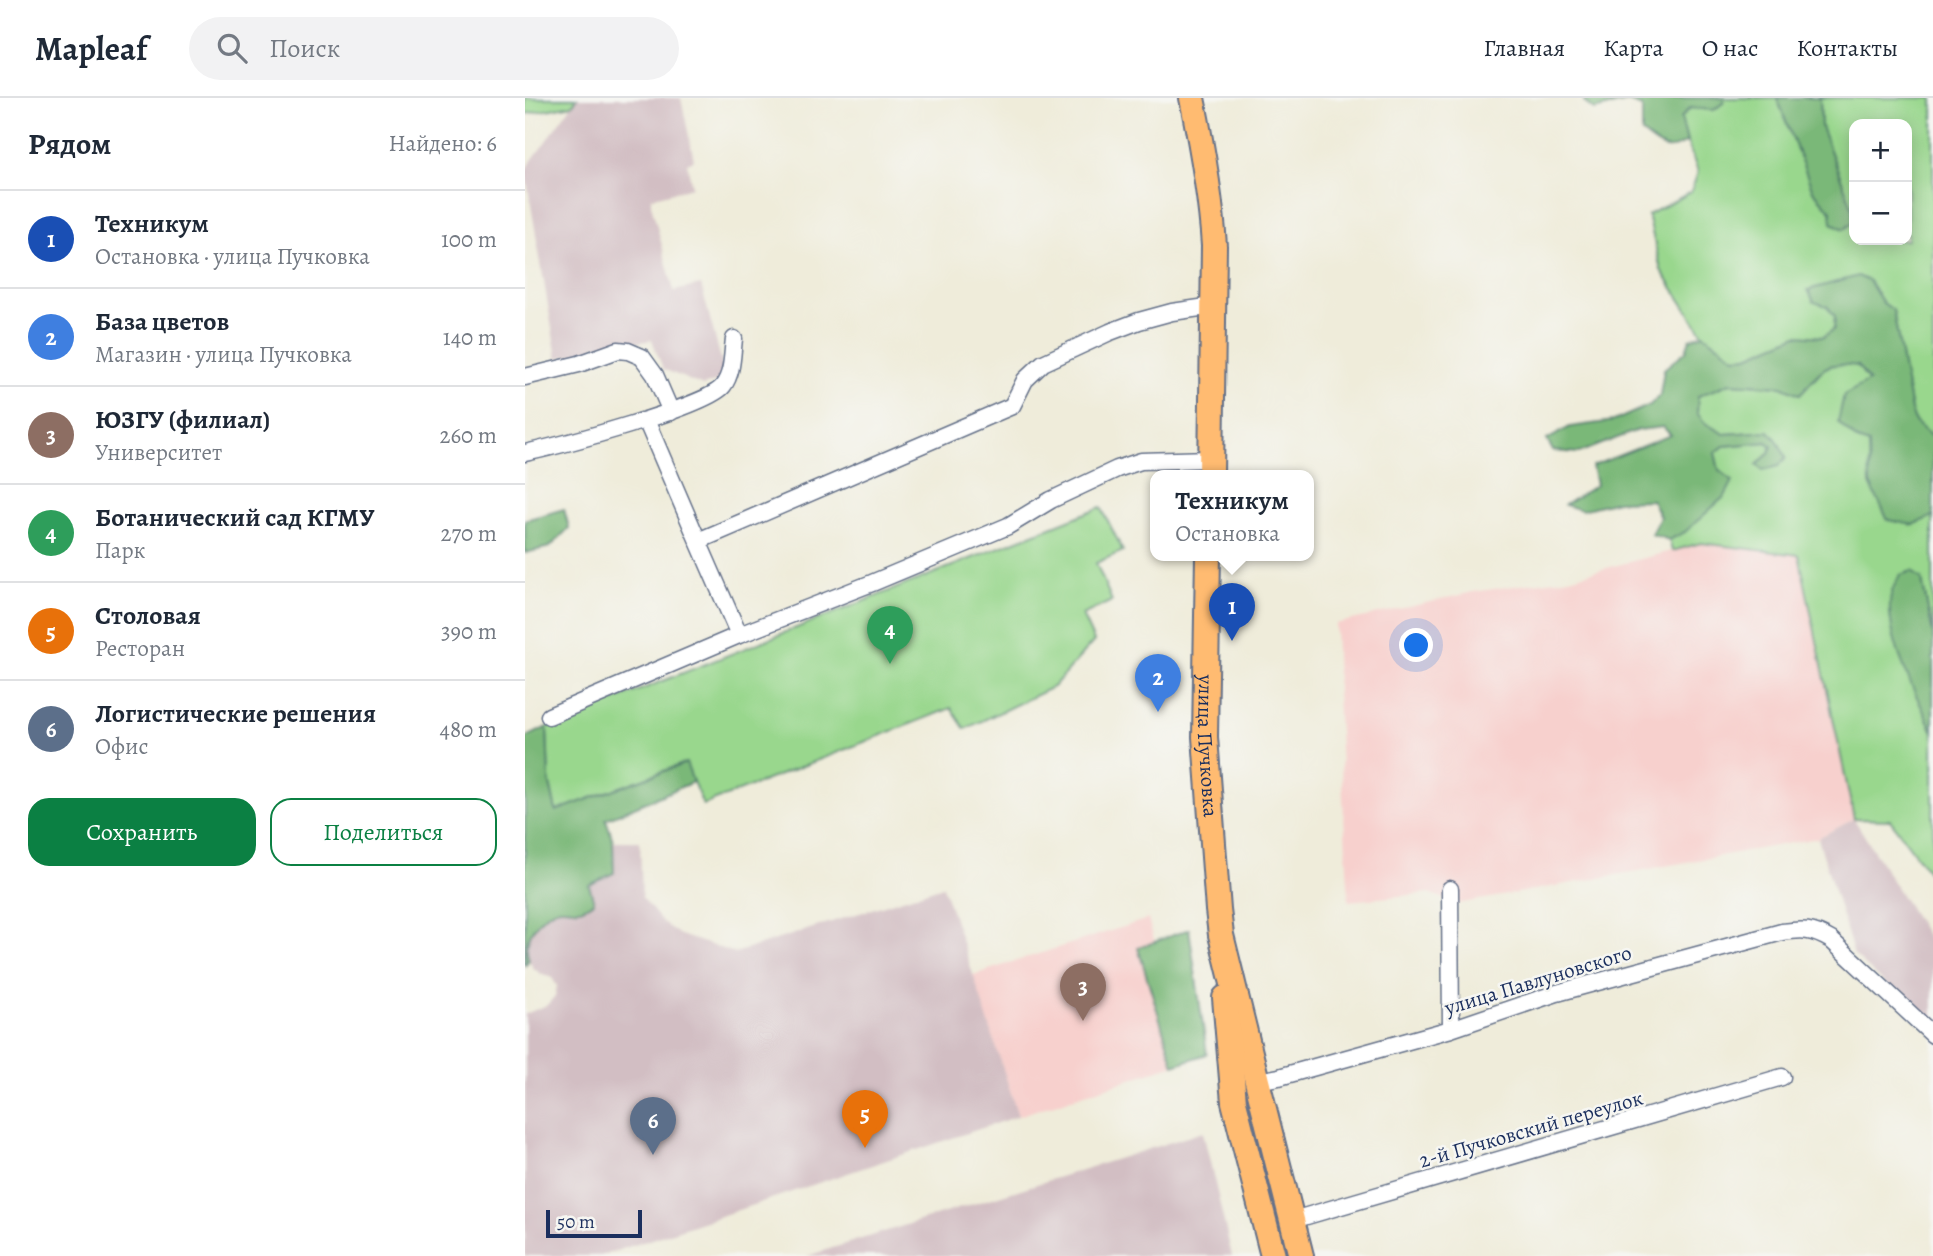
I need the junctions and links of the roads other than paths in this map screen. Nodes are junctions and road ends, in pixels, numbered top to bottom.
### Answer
1 (1192, 98) edge
2 (1214, 306) junction
3 (734, 339) dead end
4 (525, 377) edge
5 (671, 412) junction
6 (646, 419) junction
7 (525, 453) edge
8 (1211, 467) edge
9 (698, 541) junction
10 (1208, 561) edge
11 (739, 635) junction
12 (549, 716) dead end
13 (1450, 889) dead end
14 (1451, 1029) junction
15 (1933, 1035) edge
16 (1247, 1073) junction
17 (1782, 1077) dead end
18 (1293, 1220) junction
19 (1273, 1256) edge
20 (1301, 1256) edge

1 - 2 main road
2 - 8 main road
2 - 9 street
3 - 5 street
4 - 5 street
5 - 6 street
6 - 7 street
6 - 9 street
8 - 11 street
9 - 11 street
10 - 16 main road, улица Пучковка
11 - 12 street
13 - 14 street
14 - 15 street, улица Павлуновского
14 - 16 street, улица Павлуновского
16 - 18 main road, улица Пучковка
16 - 19 main road, улица Пучковка
17 - 18 street, 2-й Пучковский переулок
18 - 20 main road, улица Пучковка

